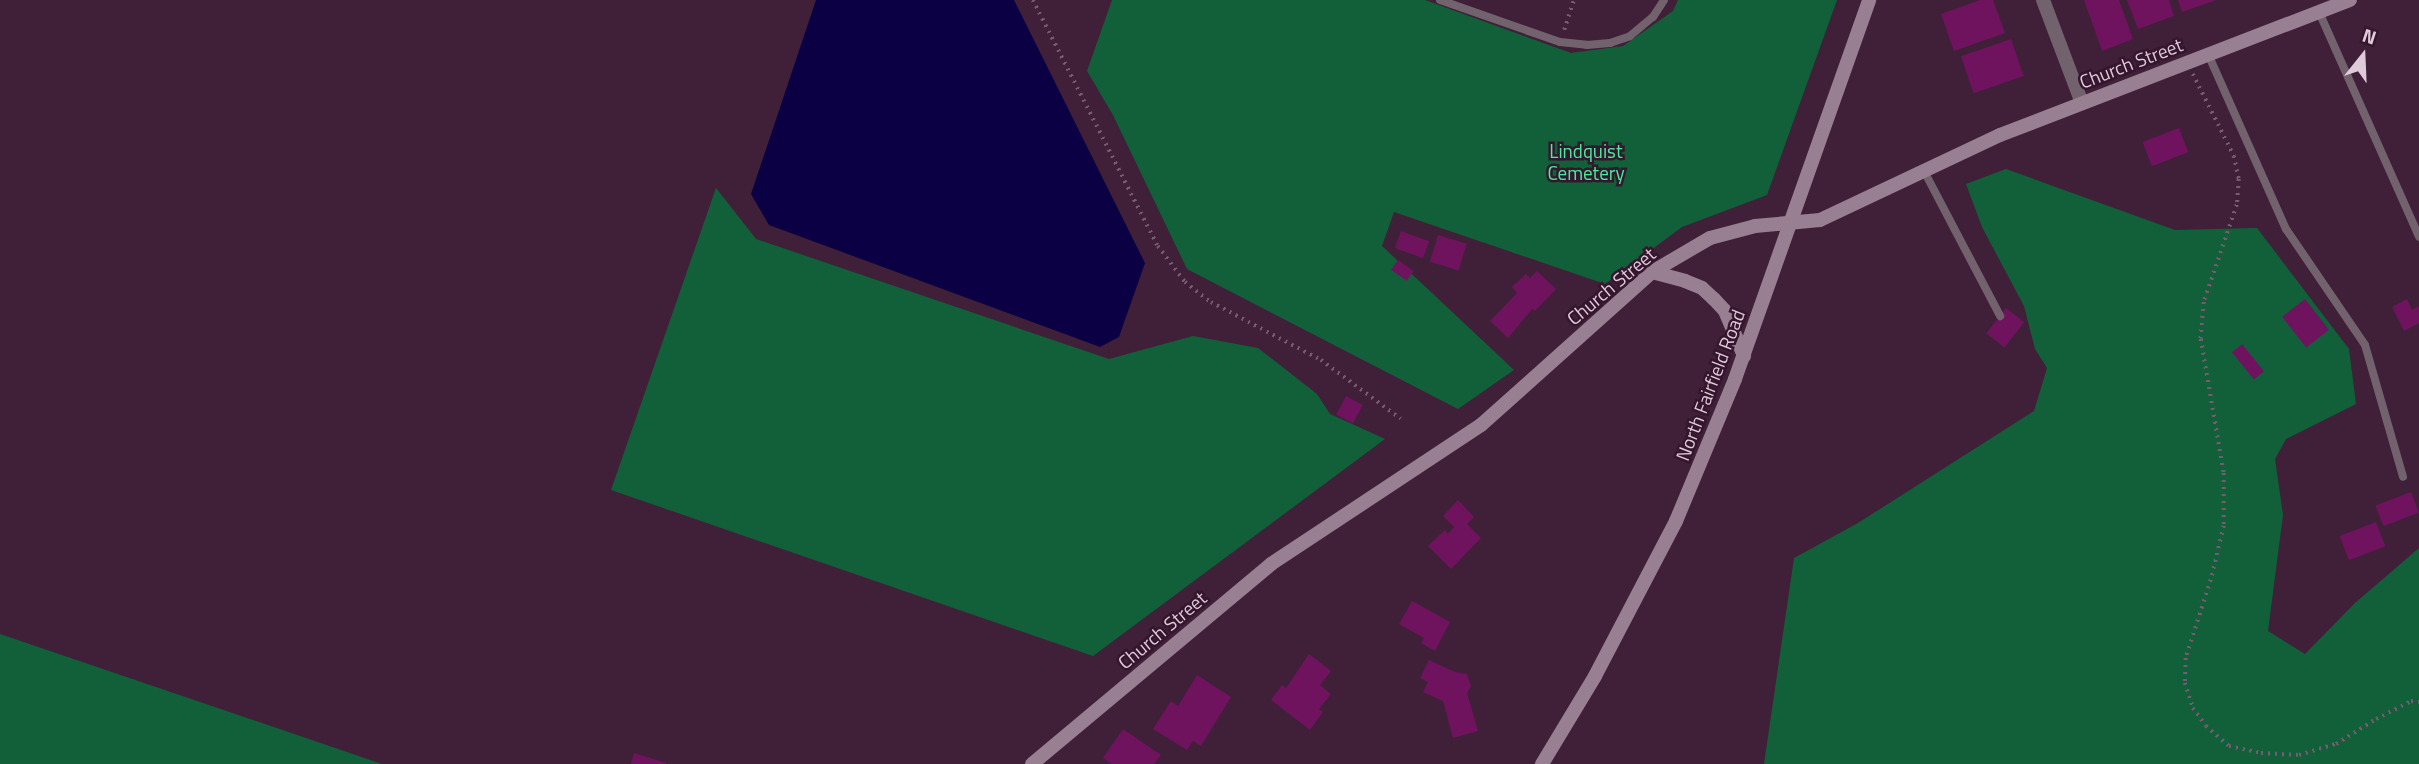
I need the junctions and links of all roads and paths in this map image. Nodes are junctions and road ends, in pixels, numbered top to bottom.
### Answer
1 (1033, 0) edge
2 (1440, 0) edge
3 (1574, 0) edge
4 (1664, 0) edge
5 (1869, 0) edge
6 (2043, 0) edge
7 (2350, 0) edge
8 (2319, 12) junction
9 (1560, 42) junction
10 (2208, 54) junction
11 (2187, 63) junction
12 (2082, 103) junction
13 (1924, 171) junction
14 (1790, 225) junction
15 (2419, 237) edge
16 (1652, 272) junction
17 (2000, 316) dead end
18 (1744, 356) junction
19 (1401, 419) dead end
20 (2403, 477) dead end
21 (2419, 702) edge
22 (1032, 764) edge
23 (1542, 764) edge

1 - 19 path
2 - 9 lane
3 - 9 path
4 - 9 lane
5 - 14 street, North Fairfield Road
6 - 12 street
7 - 8 street, Church Street
8 - 10 street, Church Street
8 - 15 lane
10 - 11 street, Church Street
10 - 20 lane
11 - 12 street, Church Street
11 - 21 path
12 - 13 street, Church Street
13 - 14 street, Church Street
13 - 17 lane
14 - 16 street, Church Street
14 - 18 street, North Fairfield Road
16 - 18 street
16 - 22 street, Church Street
18 - 23 street, North Fairfield Road

